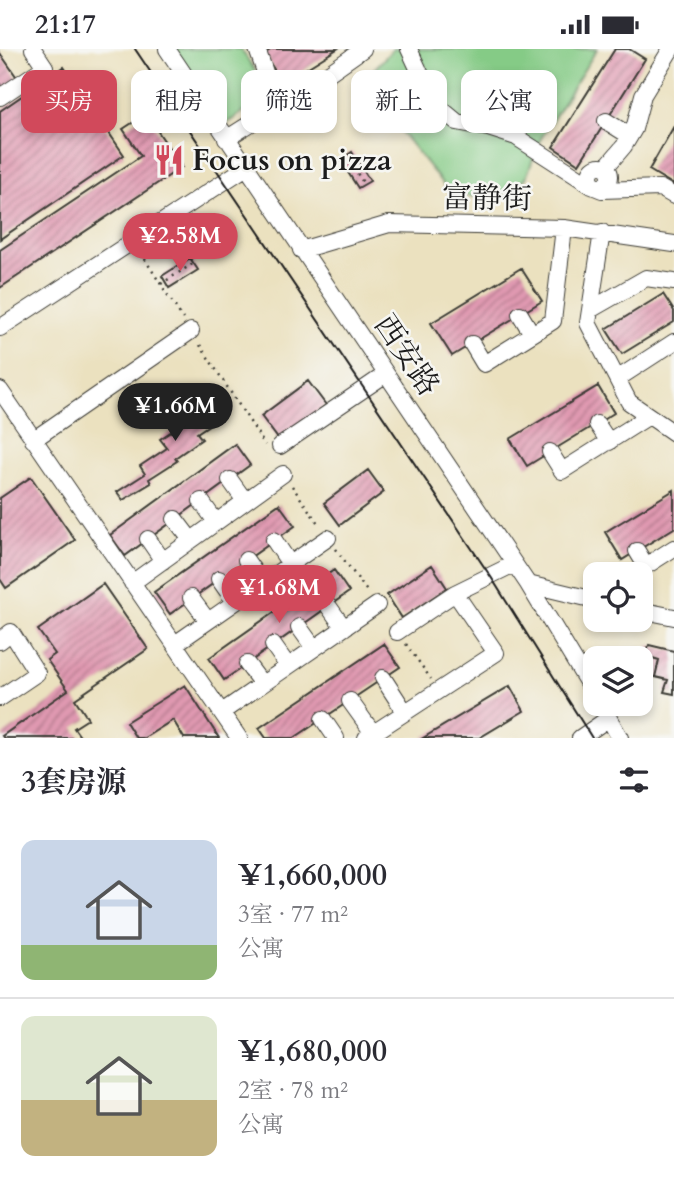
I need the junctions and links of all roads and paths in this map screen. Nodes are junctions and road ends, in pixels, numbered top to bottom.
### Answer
1 (33, 49) edge
2 (167, 49) edge
3 (257, 49) edge
4 (363, 49) edge
5 (409, 49) edge
6 (671, 49) edge
7 (343, 55) edge
8 (264, 70) edge
9 (320, 70) edge
10 (631, 82) dead end
11 (646, 90) junction
12 (0, 97) edge
13 (606, 121) dead end
14 (241, 130) edge
15 (630, 136) junction
16 (226, 139) junction
17 (346, 156) dead end
18 (595, 163) dead end
19 (245, 168) junction
20 (364, 184) dead end
21 (674, 197) edge
22 (564, 228) junction
23 (603, 232) junction
24 (674, 244) edge
25 (301, 250) junction
26 (194, 264) dead end
27 (674, 282) edge
28 (161, 284) dead end
29 (590, 310) junction
30 (520, 314) dead end
31 (0, 328) edge
32 (191, 331) dead end
33 (532, 334) junction
34 (674, 342) edge
35 (472, 344) dead end
36 (386, 375) junction
37 (617, 379) junction
38 (0, 390) edge
39 (665, 423) edge
40 (597, 424) dead end
41 (33, 440) junction
42 (609, 442) junction
43 (281, 446) dead end
44 (550, 452) dead end
45 (283, 474) dead end
46 (230, 480) dead end
47 (201, 501) dead end
48 (245, 501) junction
49 (175, 519) dead end
50 (216, 522) junction
51 (327, 538) dead end
52 (148, 539) dead end
53 (191, 540) junction
54 (274, 540) dead end
55 (674, 548) edge
56 (636, 551) dead end
57 (246, 560) dead end
58 (163, 561) junction
59 (290, 564) junction
60 (514, 564) junction
61 (219, 579) dead end
62 (132, 583) junction
63 (262, 583) junction
64 (528, 584) junction
65 (455, 593) junction
66 (583, 597) edge
67 (191, 598) dead end
68 (235, 602) junction
69 (377, 605) dead end
70 (329, 607) dead end
71 (653, 613) edge
72 (674, 618) edge
73 (208, 621) junction
74 (299, 627) dead end
75 (344, 628) junction
76 (397, 632) dead end
77 (0, 641) edge
78 (175, 644) junction
79 (274, 645) dead end
80 (314, 648) junction
81 (247, 664) dead end
82 (288, 666) junction
83 (583, 675) edge
84 (383, 678) dead end
85 (262, 684) junction
86 (0, 698) edge
87 (350, 701) dead end
88 (222, 712) junction
89 (405, 712) junction
90 (609, 718) joint
91 (323, 719) dead end
92 (369, 736) edge
93 (239, 738) edge
94 (336, 738) edge
95 (580, 738) edge
96 (620, 738) edge

1 - 12 street
2 - 16 street, 西安路
3 - 8 street
4 - 7 street
5 - 21 street
6 - 11 street
7 - 9 street
10 - 11 street
11 - 15 street
13 - 15 street
14 - 16 street
15 - 18 street
16 - 19 street, 西安路
17 - 20 path
19 - 25 street, 西安路
19 - 31 street
22 - 23 street, 富静街
22 - 25 street, 富静街
22 - 33 street
23 - 24 street, 富静街
23 - 29 street
25 - 36 street, 西安路
26 - 28 path
27 - 29 street
29 - 37 street
30 - 33 street
32 - 41 street
33 - 35 street
34 - 37 street
36 - 43 street
36 - 60 street, 西安路
37 - 39 street
38 - 41 street
39 - 42 street
40 - 42 street
41 - 62 street
42 - 44 street
45 - 48 street
46 - 48 street
47 - 50 street
48 - 50 street
49 - 53 street
50 - 53 street
51 - 59 street
52 - 58 street
53 - 58 street
54 - 59 street
55 - 56 street
57 - 63 street
58 - 62 street
59 - 63 street
60 - 64 street, 西安路
60 - 65 street
61 - 68 street
62 - 78 street
63 - 68 street
64 - 66 street
64 - 83 street, 西安路
65 - 76 street
65 - 89 street
67 - 73 street
68 - 73 street
69 - 75 street
70 - 75 street
71 - 72 street
73 - 78 street
74 - 80 street
75 - 80 street
77 - 86 street
78 - 88 street
79 - 82 street
80 - 82 street
81 - 85 street
82 - 85 street
84 - 89 street
85 - 88 street
87 - 92 street
88 - 93 street
89 - 92 street
90 - 95 street
90 - 96 street
91 - 94 street

